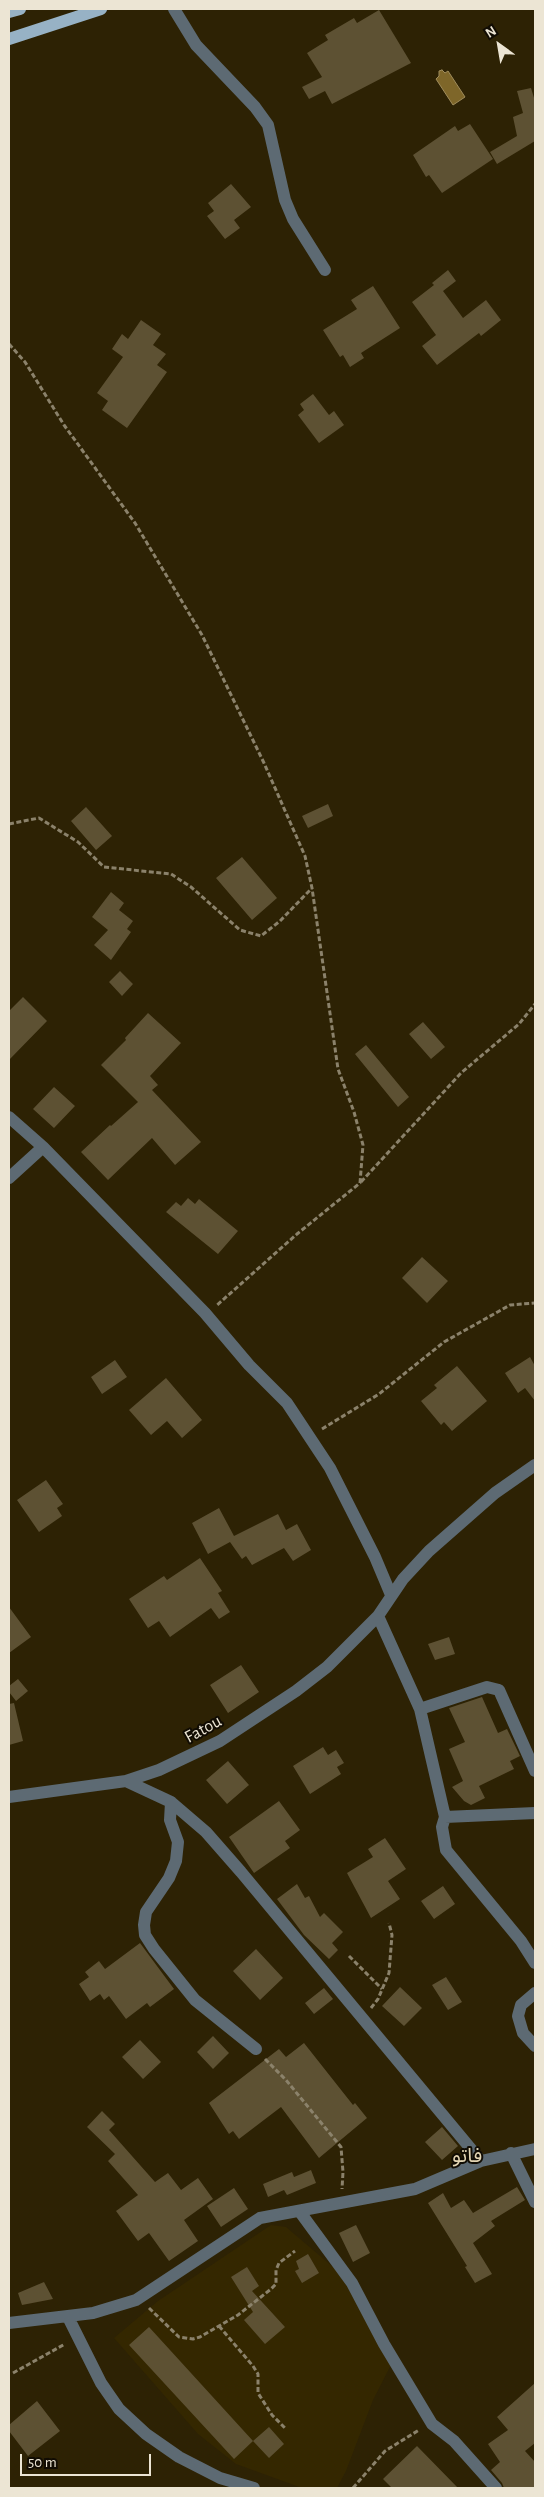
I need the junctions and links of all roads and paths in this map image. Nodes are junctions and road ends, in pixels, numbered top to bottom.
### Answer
1 (20, 9) edge
2 (101, 9) edge
3 (174, 9) edge
4 (9, 12) edge
5 (9, 39) edge
6 (325, 270) dead end
7 (9, 344) edge
8 (9, 824) edge
9 (312, 888) junction
10 (535, 1004) edge
11 (9, 1117) edge
12 (43, 1147) junction
13 (9, 1178) edge
14 (360, 1183) junction
15 (535, 1303) edge
16 (205, 1313) junction
17 (310, 1436) junction
18 (535, 1465) edge
19 (391, 1595) junction
20 (378, 1616) junction
21 (420, 1709) junction
22 (535, 1771) edge
23 (126, 1780) junction
24 (9, 1796) edge
25 (171, 1802) junction
26 (535, 1813) edge
27 (445, 1817) junction
28 (389, 1923) dead end
29 (349, 1956) dead end
30 (535, 1963) edge
31 (382, 1989) junction
32 (535, 1993) edge
33 (361, 2017) junction
34 (535, 2046) edge
35 (256, 2049) joint
36 (535, 2149) edge
37 (511, 2153) junction
38 (481, 2161) junction
39 (535, 2202) edge
40 (340, 2205) junction
41 (300, 2212) junction
42 (295, 2251) dead end
43 (136, 2300) junction
44 (68, 2317) junction
45 (9, 2322) edge
46 (219, 2326) junction
47 (77, 2338) junction
48 (14, 2373) dead end
49 (432, 2424) junction
50 (285, 2428) dead end
51 (254, 2488) edge
52 (353, 2488) edge
53 (496, 2488) edge

1 - 4 main road
2 - 5 main road
3 - 6 street
7 - 9 path
8 - 9 path
9 - 14 path
10 - 14 path
11 - 12 street
12 - 13 street
12 - 16 street
14 - 16 path
15 - 17 path
16 - 17 street
17 - 19 street
18 - 19 street, Fatou
19 - 20 street, Fatou
20 - 21 street
20 - 23 street, Fatou
21 - 22 street
21 - 27 street
23 - 24 street, Fatou
23 - 25 street
25 - 33 street
25 - 35 street
26 - 27 street
27 - 30 street
28 - 31 path
29 - 31 path
31 - 33 path
32 - 34 street
33 - 38 street
35 - 40 path
36 - 37 street
37 - 38 street
37 - 39 street
38 - 40 street
40 - 41 street
41 - 43 street
41 - 49 street
42 - 46 path
43 - 44 street
43 - 46 path
44 - 45 street
44 - 47 street
46 - 50 path
47 - 48 path
47 - 51 street
49 - 52 path
49 - 53 street

